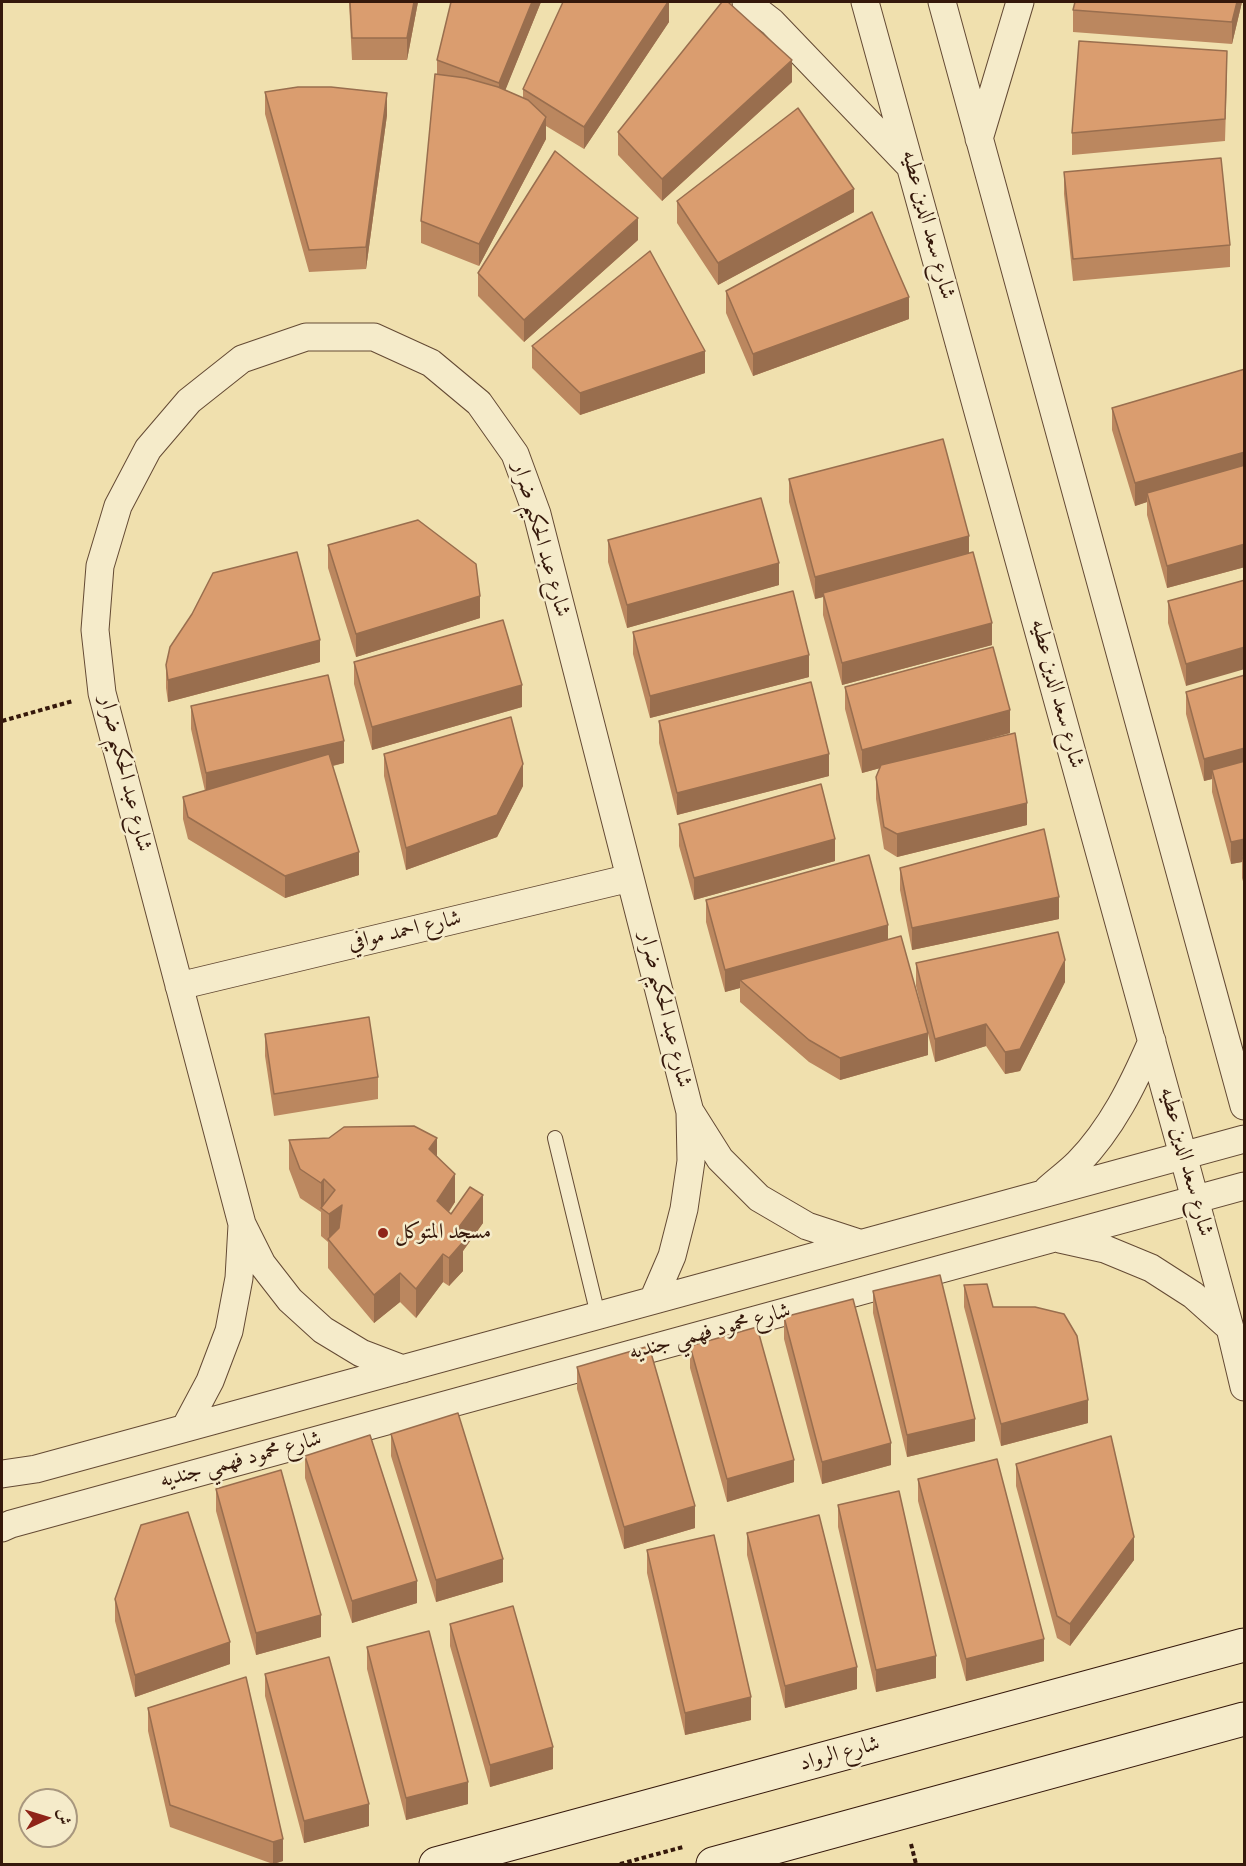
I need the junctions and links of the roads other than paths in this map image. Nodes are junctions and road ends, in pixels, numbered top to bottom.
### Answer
1 (746, 2) edge
2 (866, 2) edge
3 (942, 2) edge
4 (1020, 2) edge
5 (979, 139) junction
6 (911, 166) junction
7 (630, 878) junction
8 (179, 986) junction
9 (1219, 1012) junction
10 (1245, 1033) edge
11 (1152, 1041) junction
12 (1245, 1106) edge
13 (690, 1112) junction
14 (555, 1138) dead end
15 (1245, 1139) edge
16 (1184, 1155) junction
17 (1245, 1186) edge
18 (1043, 1194) junction
19 (1195, 1200) junction
20 (242, 1224) junction
21 (1056, 1238) junction
22 (859, 1244) junction
23 (653, 1300) junction
24 (598, 1315) junction
25 (1230, 1328) junction
26 (403, 1369) junction
27 (1245, 1387) edge
28 (185, 1428) junction
29 (2, 1474) edge
30 (2, 1528) edge
31 (1245, 1645) edge
32 (1245, 1719) edge
33 (436, 1864) edge
34 (713, 1864) edge

1 - 6 street
2 - 6 street, شارع سعد الدين عطيه
3 - 5 street
4 - 5 street
5 - 9 street
6 - 11 street, شارع سعد الدين عطيه
7 - 8 street, شارع احمد موافي
7 - 8 street, شارع عبد الحكيم ضرار
7 - 13 street, شارع عبد الحكيم ضرار
8 - 20 street, شارع عبد الحكيم ضرار
9 - 10 street
9 - 12 street
11 - 16 street, شارع سعد الدين عطيه
11 - 18 street
13 - 22 street, شارع عبد الحكيم ضرار
13 - 23 street, شارع عبد الحكيم ضرار
14 - 24 lane
15 - 16 street, شارع محمود فهمي جنديه
16 - 18 street, شارع محمود فهمي جنديه
16 - 19 street, شارع سعد الدين عطيه
17 - 19 street, شارع محمود فهمي جنديه
18 - 22 street, شارع محمود فهمي جنديه
19 - 21 street, شارع محمود فهمي جنديه
19 - 25 street, شارع سعد الدين عطيه
20 - 26 street, شارع عبد الحكيم ضرار
20 - 28 street, شارع عبد الحكيم ضرار
21 - 25 street
21 - 30 street, شارع محمود فهمي جنديه
22 - 23 street, شارع محمود فهمي جنديه
23 - 24 street, شارع محمود فهمي جنديه
24 - 26 street, شارع محمود فهمي جنديه
25 - 27 street, شارع سعد الدين عطيه
26 - 28 street, شارع محمود فهمي جنديه
28 - 29 street, شارع محمود فهمي جنديه
31 - 33 street, شارع الرواد
32 - 34 street

